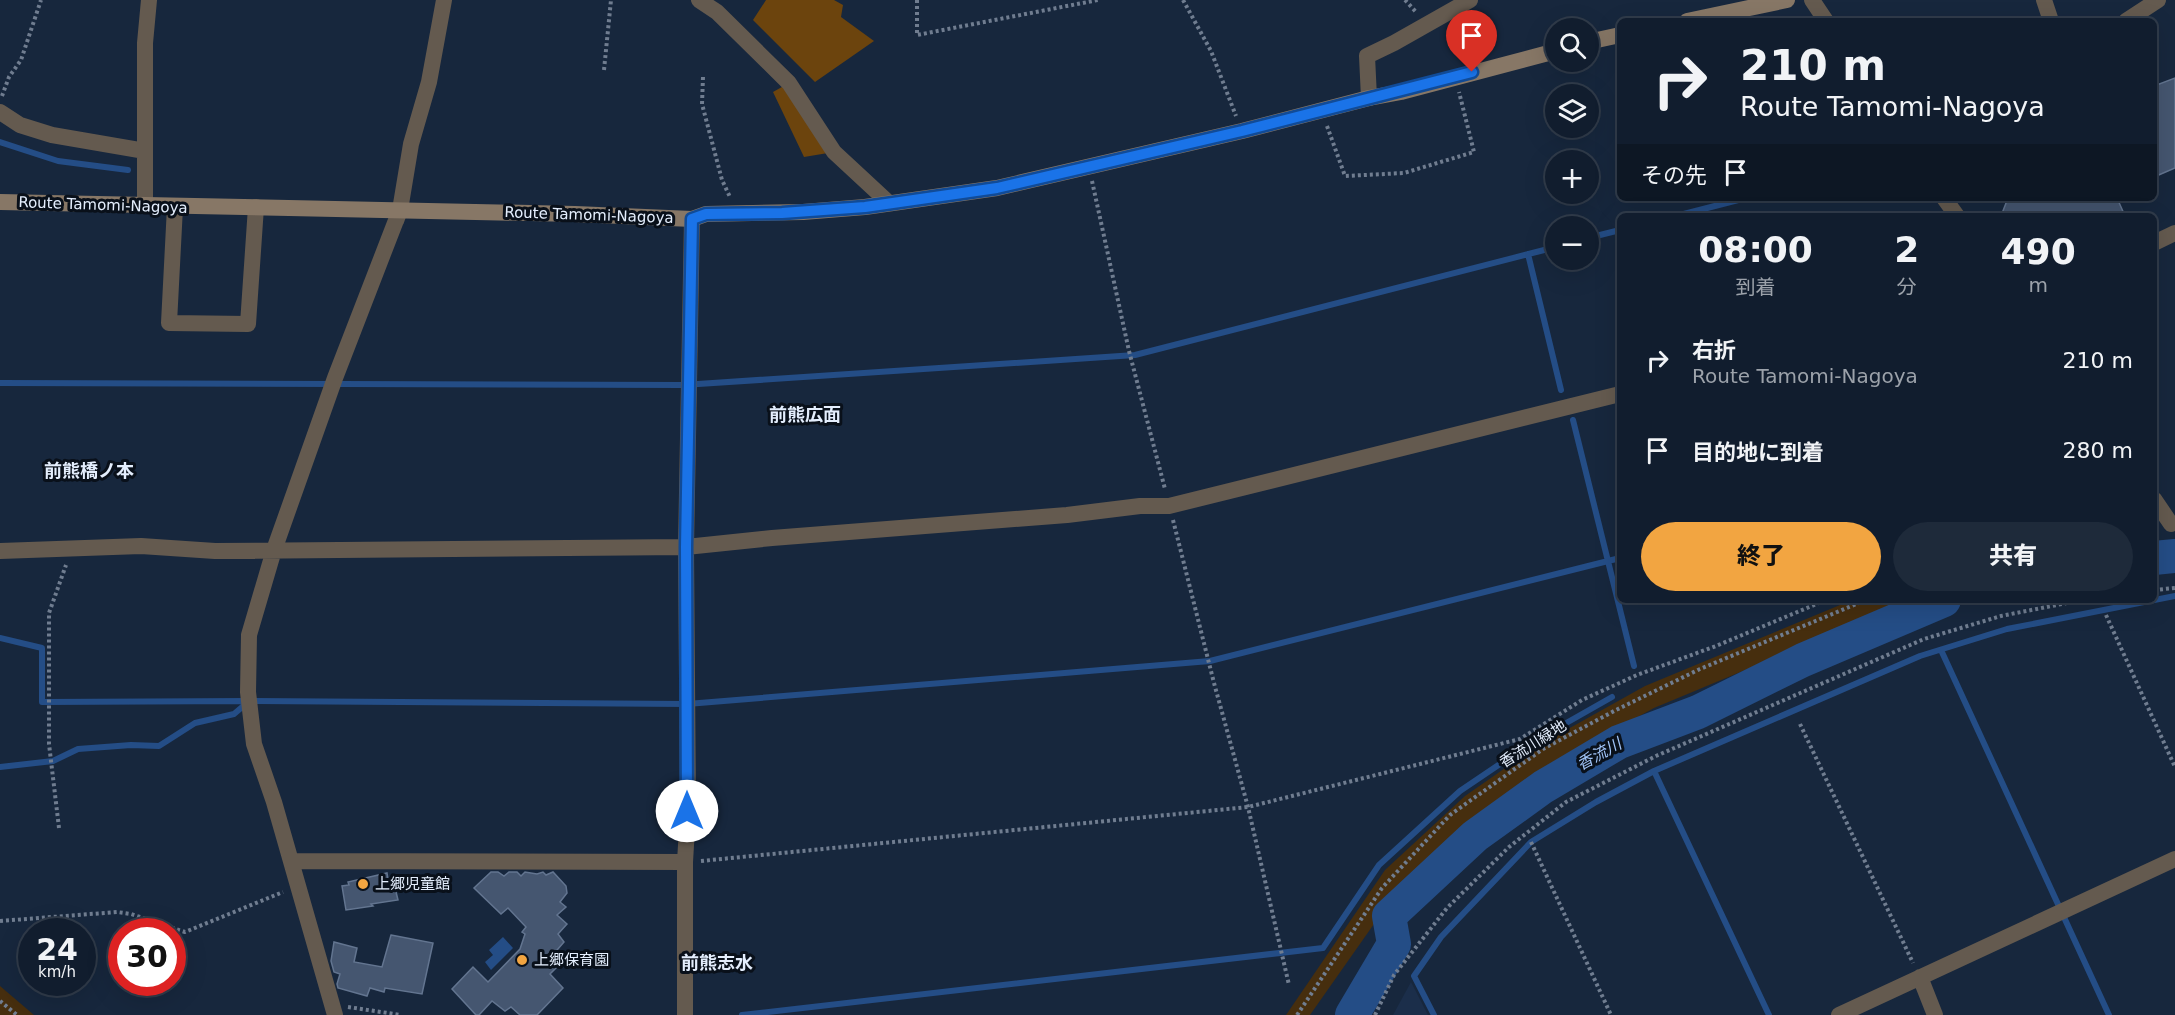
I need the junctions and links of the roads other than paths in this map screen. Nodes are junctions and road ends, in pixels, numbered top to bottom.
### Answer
1 (149, 0) edge
2 (444, 0) edge
3 (699, 0) edge
4 (1470, 0) edge
5 (1787, 0) edge
6 (1812, 0) edge
7 (2044, 0) edge
8 (2158, 0) edge
9 (1701, 18) edge
10 (1824, 18) edge
11 (2050, 18) edge
12 (2131, 18) edge
13 (1617, 35) edge
14 (1599, 39) edge
15 (1545, 54) edge
16 (1369, 98) junction
17 (0, 112) edge
18 (145, 151) junction
19 (0, 202) edge
20 (889, 203) junction
21 (145, 204) junction
22 (175, 207) junction
23 (256, 207) junction
24 (400, 210) junction
25 (692, 219) junction
26 (2175, 233) edge
27 (2157, 242) edge
28 (1617, 395) edge
29 (2157, 503) edge
30 (2171, 524) dead end
31 (686, 547) junction
32 (274, 550) junction
33 (0, 551) edge
34 (2175, 860) edge
35 (291, 861) junction
36 (685, 862) junction
37 (1920, 977) junction
38 (334, 1010) edge
39 (685, 1015) edge
40 (1839, 1015) edge
41 (1935, 1015) edge

1 - 18 street
2 - 24 street
3 - 20 street
4 - 16 street
5 - 9 main road
6 - 10 street
7 - 11 street
8 - 12 street
13 - 14 main road
15 - 16 main road, Route Tamomi-Nagoya
16 - 20 main road, Route Tamomi-Nagoya
17 - 18 street
18 - 21 street
19 - 21 main road, Route Tamomi-Nagoya
20 - 25 main road, Route Tamomi-Nagoya
21 - 22 main road, Route Tamomi-Nagoya
22 - 23 main road, Route Tamomi-Nagoya
22 - 23 street
23 - 24 main road, Route Tamomi-Nagoya
24 - 25 main road, Route Tamomi-Nagoya
24 - 32 street
25 - 31 street
26 - 27 street
28 - 31 street
29 - 30 street
31 - 32 street
31 - 36 street
32 - 33 street
32 - 35 street
34 - 37 street
35 - 36 street
35 - 38 street
36 - 39 street
37 - 40 street
37 - 41 street

